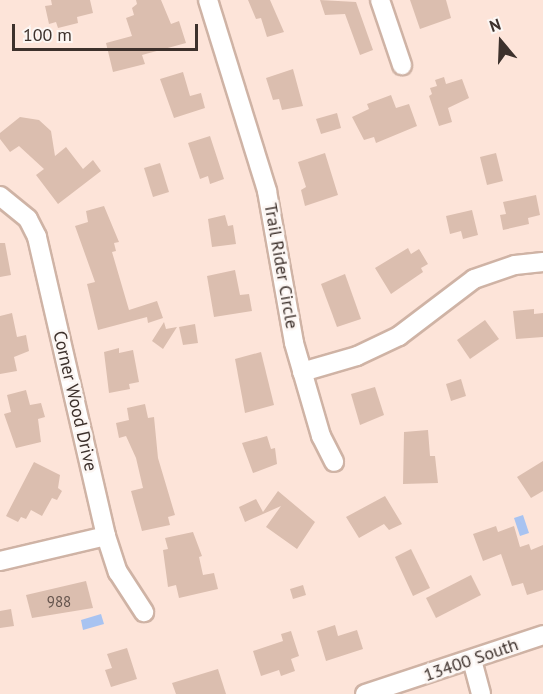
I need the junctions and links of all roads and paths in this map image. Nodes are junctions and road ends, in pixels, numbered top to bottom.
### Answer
1 (208, 0) edge
2 (380, 0) edge
3 (402, 65) dead end
4 (0, 196) edge
5 (543, 262) edge
6 (303, 372) junction
7 (334, 462) dead end
8 (106, 536) junction
9 (0, 561) edge
10 (144, 612) dead end
11 (543, 635) edge
12 (472, 660) junction
13 (365, 694) edge
14 (481, 694) edge

1 - 6 street, Trail Rider Circle
2 - 3 street
4 - 8 street, Corner Wood Drive
5 - 6 street
6 - 7 street, Trail Rider Circle
8 - 9 street
8 - 10 street, Corner Wood Drive
11 - 12 street, 13400 South
12 - 13 street, 13400 South
12 - 14 street

